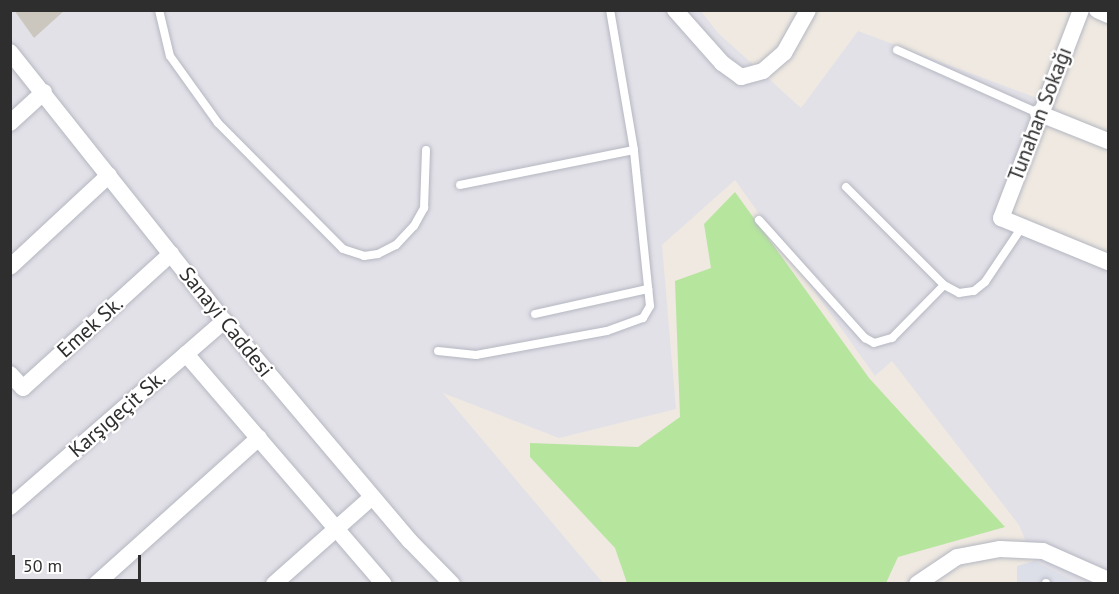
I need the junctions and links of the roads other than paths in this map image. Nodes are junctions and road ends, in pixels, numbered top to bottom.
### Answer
1 (159, 10) edge
2 (610, 10) edge
3 (675, 10) edge
4 (808, 10) edge
5 (1081, 10) edge
6 (1097, 10) edge
7 (1108, 15) edge
8 (897, 50) dead end
9 (10, 52) edge
10 (44, 92) junction
11 (1038, 113) junction
12 (10, 123) edge
13 (1108, 141) edge
14 (426, 150) dead end
15 (634, 150) junction
16 (109, 175) junction
17 (460, 185) dead end
18 (846, 187) dead end
19 (759, 220) dead end
20 (1022, 226) junction
21 (171, 254) junction
22 (1108, 262) edge
23 (10, 267) edge
24 (944, 285) junction
25 (648, 289) junction
26 (535, 314) dead end
27 (224, 321) junction
28 (438, 351) dead end
29 (186, 354) junction
30 (10, 374) edge
31 (259, 438) junction
32 (372, 497) junction
33 (10, 507) edge
34 (337, 528) junction
35 (1108, 580) edge
36 (96, 584) edge
37 (274, 584) edge
38 (384, 584) edge
39 (452, 584) edge
40 (917, 584) edge

1 - 14 lane
2 - 15 lane
3 - 4 street
5 - 11 street, Tunahan Sokağı
6 - 7 street
8 - 11 lane
9 - 10 street, Sanayi Caddesi
10 - 12 street
10 - 16 street, Sanayi Caddesi
11 - 13 street
11 - 20 street, Tunahan Sokağı
15 - 17 lane
15 - 25 lane
16 - 21 street, Sanayi Caddesi
16 - 23 street
18 - 24 lane
19 - 24 lane
20 - 22 street
20 - 24 lane
21 - 27 street, Sanayi Caddesi
21 - 30 street, Emek Sk.
25 - 26 lane
25 - 28 lane
27 - 29 street, Karşıgeçit Sk.
27 - 32 street, Sanayi Caddesi
29 - 31 street
29 - 33 street, Karşıgeçit Sk.
31 - 34 street
31 - 36 street
32 - 34 street
32 - 39 street, Sanayi Caddesi
34 - 37 street
34 - 38 street
35 - 40 street

